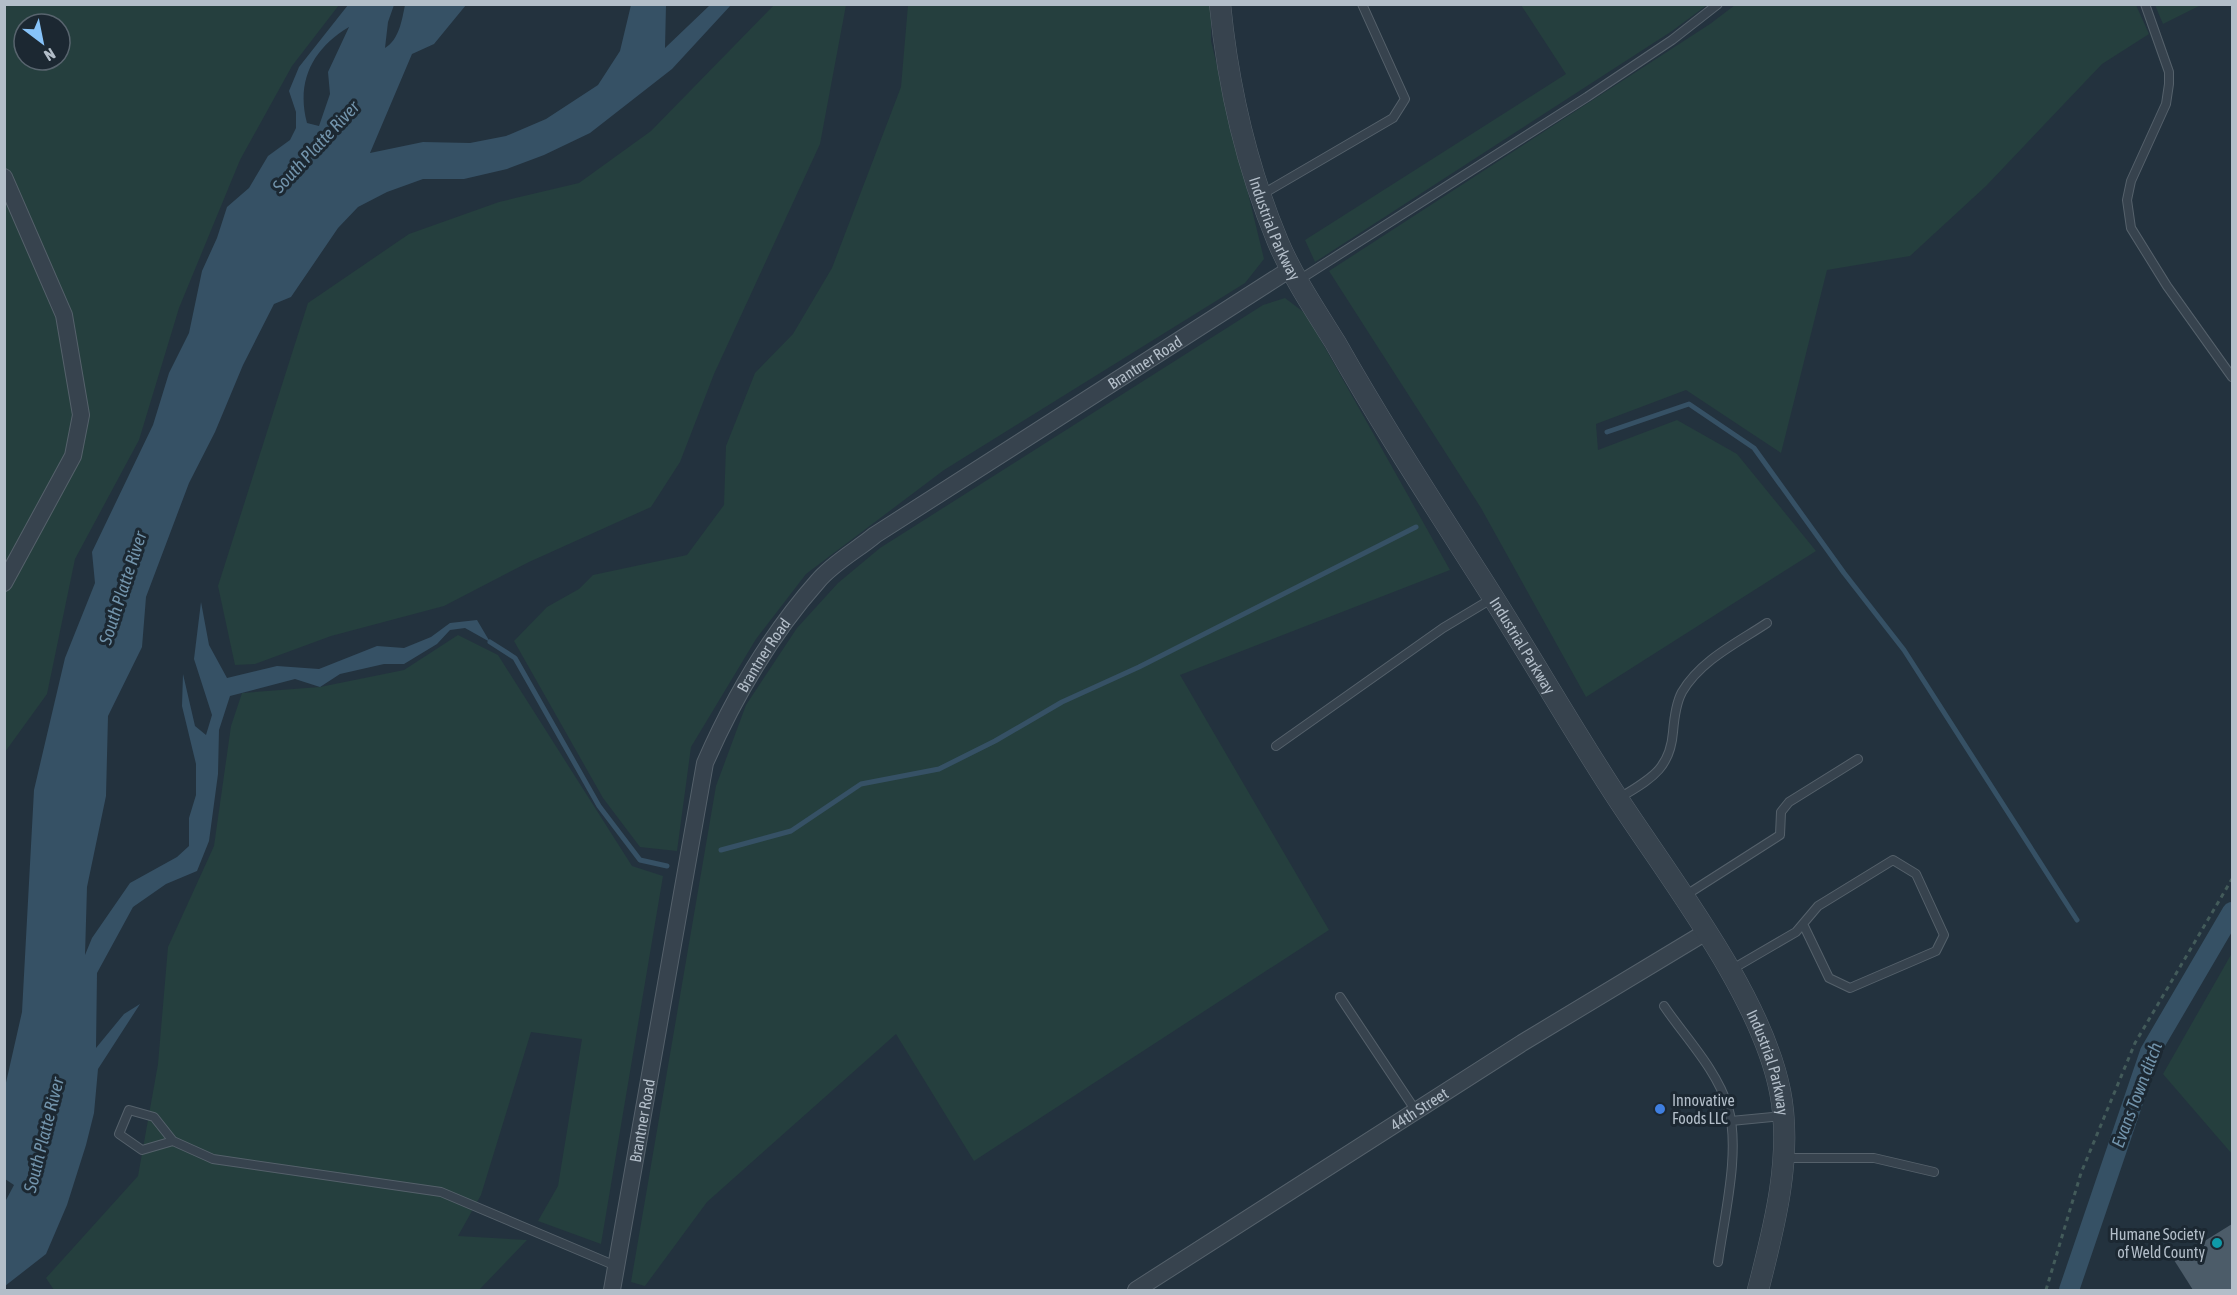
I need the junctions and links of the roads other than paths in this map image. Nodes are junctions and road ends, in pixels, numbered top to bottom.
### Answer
1 (1220, 4) edge
2 (1362, 4) edge
3 (1718, 4) edge
4 (2145, 4) edge
5 (4, 177) edge
6 (1261, 195) junction
7 (1295, 274) junction
8 (2232, 377) edge
9 (4, 583) edge
10 (1493, 597) junction
11 (1767, 623) dead end
12 (1276, 746) dead end
13 (1858, 759) dead end
14 (1618, 799) junction
15 (1683, 897) junction
16 (1803, 924) junction
17 (1706, 932) junction
18 (1729, 971) junction
19 (1340, 996) dead end
20 (1664, 1006) dead end
21 (1416, 1110) junction
22 (1783, 1116) junction
23 (1731, 1122) junction
24 (172, 1141) junction
25 (1782, 1158) junction
26 (1934, 1172) dead end
27 (1718, 1262) dead end
28 (616, 1266) junction
29 (612, 1290) edge
30 (1136, 1290) edge
31 (1758, 1290) edge

1 - 6 street, Industrial Parkway
2 - 6 lane
3 - 7 lane
4 - 8 lane
5 - 9 street
6 - 7 street, Industrial Parkway
7 - 10 street, Industrial Parkway
7 - 28 street, Brantner Road
10 - 12 lane
10 - 14 street, Industrial Parkway
11 - 14 lane
13 - 15 lane
14 - 15 street, Industrial Parkway
15 - 17 street, Industrial Parkway
16 - 16 lane
16 - 18 lane
17 - 18 street, Industrial Parkway
17 - 21 street, 44th Street
18 - 22 street, Industrial Parkway
19 - 21 lane
20 - 23 lane
21 - 30 street, 44th Street
22 - 23 lane
22 - 25 street, Industrial Parkway
23 - 27 lane
24 - 24 lane
24 - 28 lane
25 - 26 lane
25 - 31 street, Industrial Parkway
28 - 29 street, Brantner Road

